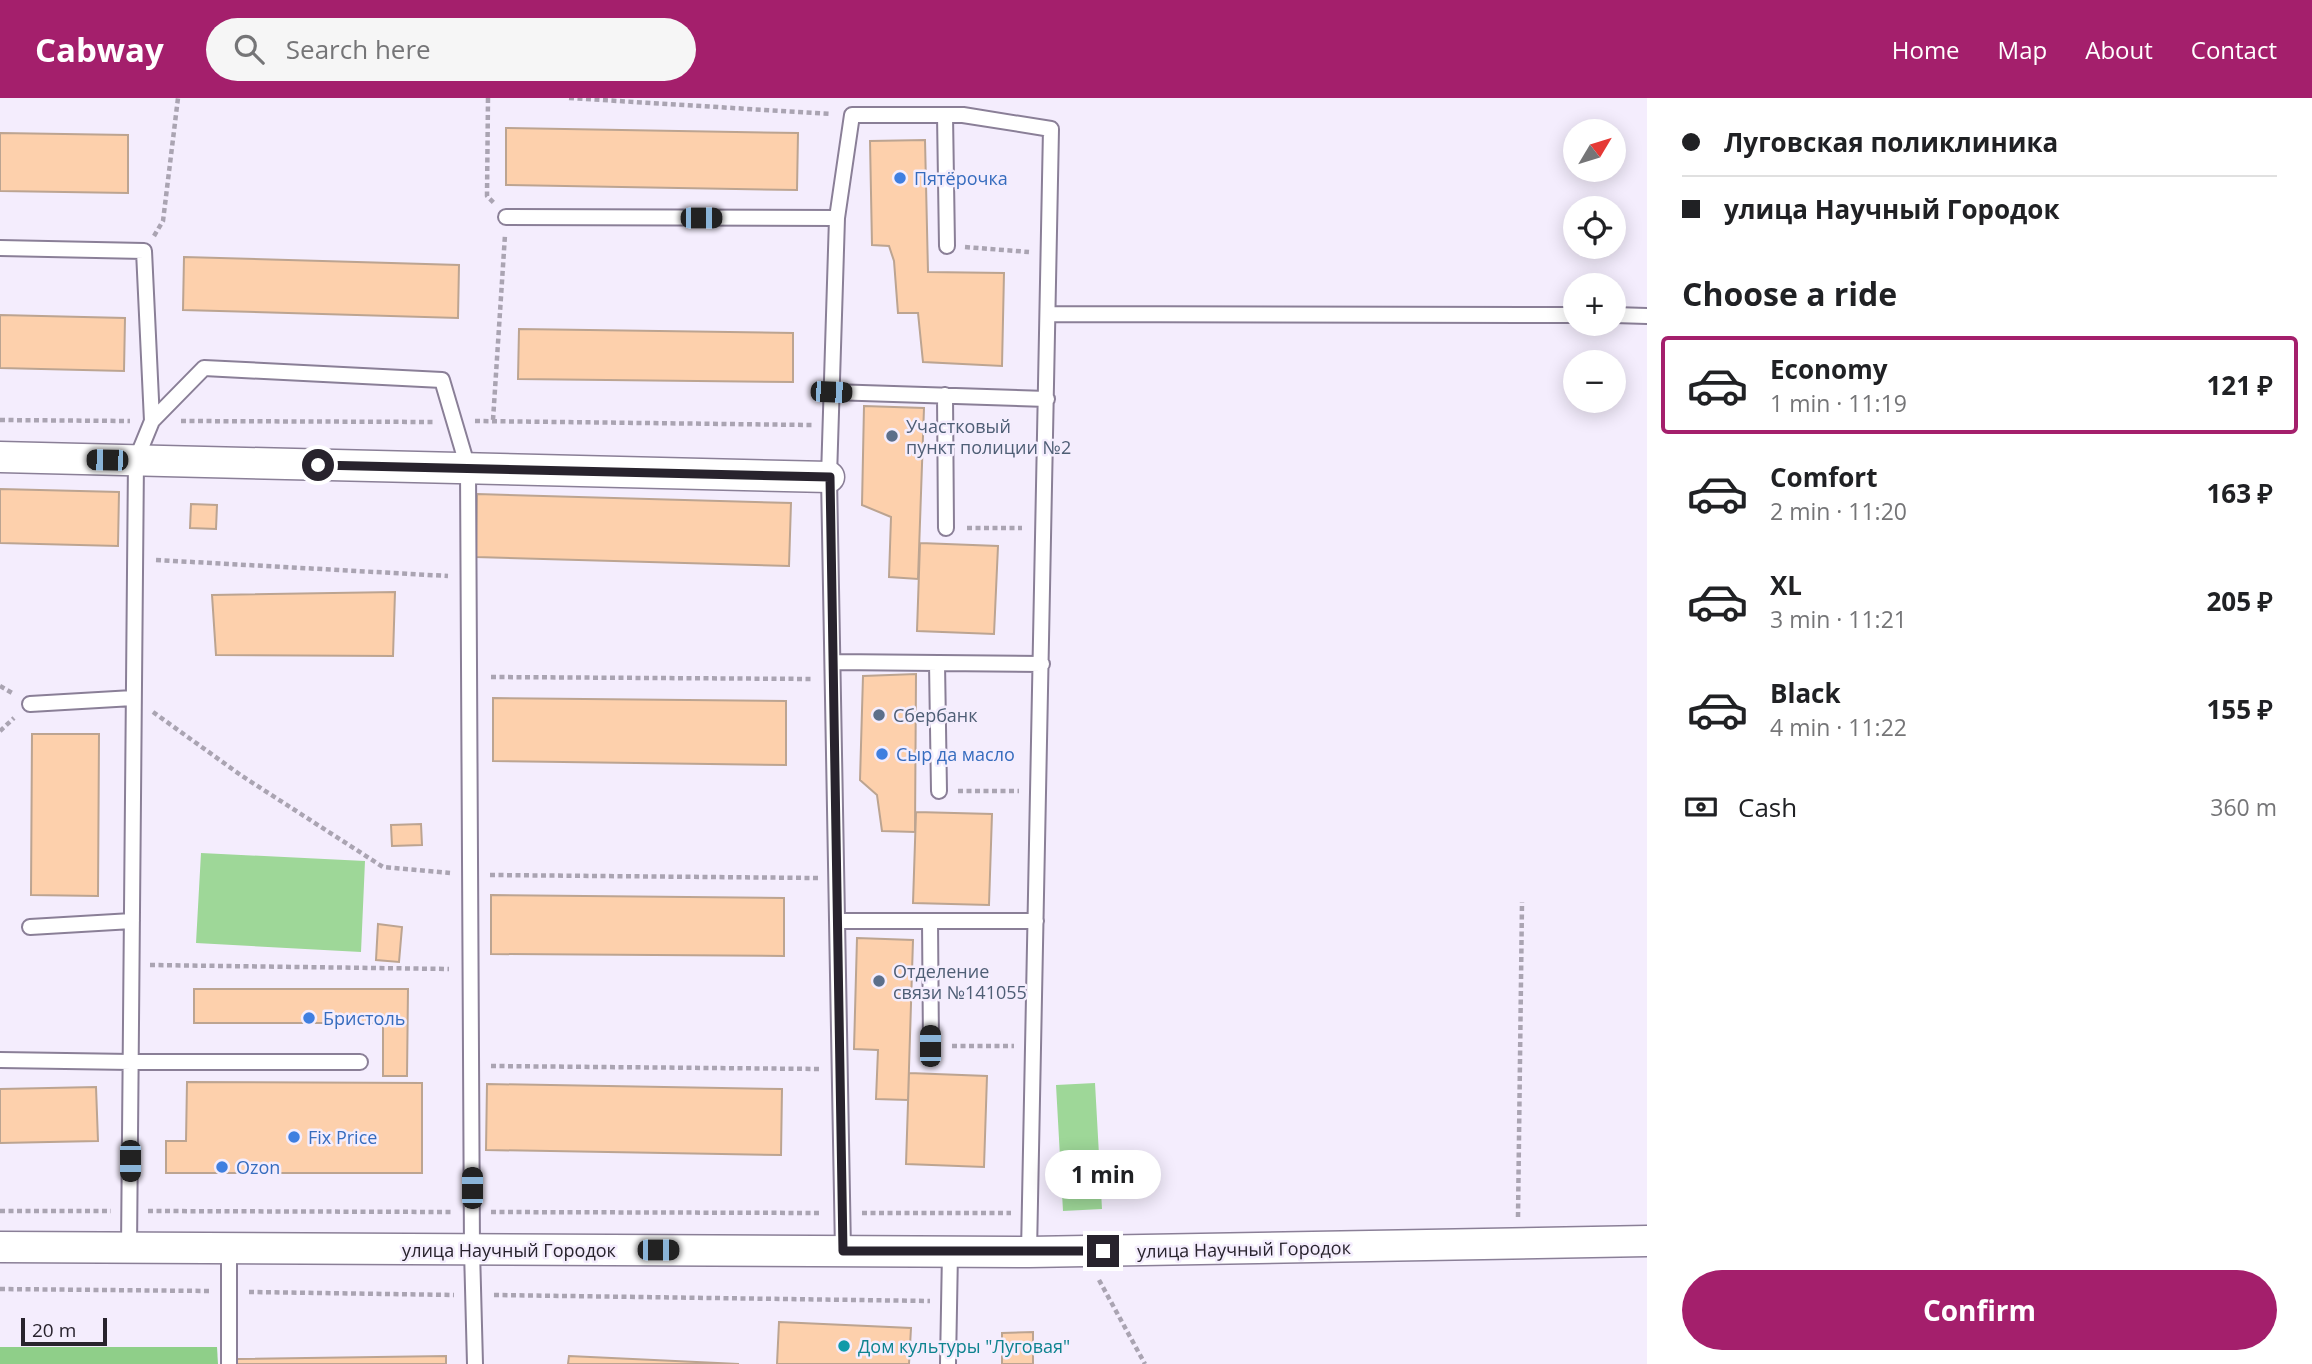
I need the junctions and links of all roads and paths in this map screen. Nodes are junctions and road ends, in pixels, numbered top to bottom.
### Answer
1 (178, 98) edge
2 (488, 98) edge
3 (569, 98) edge
4 (852, 115) junction
5 (945, 115) junction
6 (506, 217) junction
7 (837, 218) junction
8 (947, 246) joint
9 (0, 248) edge
10 (144, 251) junction
11 (1050, 254) junction
12 (1049, 314) junction
13 (1563, 315) edge
14 (1626, 315) edge
15 (1647, 316) edge
16 (831, 392) junction
17 (945, 395) junction
18 (1047, 398) junction
19 (0, 420) edge
20 (493, 420) junction
21 (152, 421) junction
22 (454, 422) junction
23 (831, 425) junction
24 (0, 457) edge
25 (136, 460) junction
26 (468, 468) junction
27 (830, 477) junction
28 (946, 528) joint
29 (1044, 528) junction
30 (134, 560) junction
31 (469, 577) junction
32 (833, 662) junction
33 (937, 663) junction
34 (1042, 664) junction
35 (470, 677) junction
36 (833, 680) junction
37 (133, 698) junction
38 (30, 704) dead end
39 (939, 791) joint
40 (1039, 791) junction
41 (471, 875) junction
42 (836, 878) junction
43 (1522, 902) dead end
44 (132, 921) junction
45 (837, 921) junction
46 (930, 921) junction
47 (1036, 921) junction
48 (30, 927) dead end
49 (131, 965) junction
50 (471, 969) junction
51 (1033, 1045) junction
52 (930, 1046) joint
53 (0, 1060) edge
54 (131, 1062) junction
55 (360, 1062) dead end
56 (472, 1066) junction
57 (840, 1069) junction
58 (130, 1211) junction
59 (0, 1212) edge
60 (472, 1212) junction
61 (842, 1213) junction
62 (1030, 1213) junction
63 (1647, 1241) edge
64 (1518, 1244) junction
65 (0, 1247) edge
66 (129, 1248) junction
67 (229, 1248) junction
68 (472, 1250) junction
69 (843, 1251) junction
70 (950, 1252) junction
71 (1029, 1252) junction
72 (1084, 1252) junction
73 (229, 1364) edge
74 (475, 1364) edge
75 (948, 1364) edge
76 (1144, 1364) edge

1 - 10 path
2 - 6 path
3 - 4 path
4 - 5 lane
4 - 7 lane
5 - 8 lane
5 - 11 lane
6 - 7 lane
6 - 20 path
7 - 16 lane
8 - 11 path
9 - 10 lane
10 - 21 lane
11 - 12 lane
12 - 13 lane
12 - 18 lane
14 - 15 lane
16 - 17 lane
16 - 23 lane
17 - 18 lane
17 - 28 lane
18 - 29 lane
19 - 21 path
20 - 22 path
20 - 23 path
21 - 22 path
21 - 22 lane
21 - 25 lane
22 - 26 lane
23 - 27 lane
24 - 25 street
25 - 26 street
25 - 30 lane
26 - 27 street
26 - 31 lane
27 - 32 lane
28 - 29 path
29 - 34 lane
30 - 31 path
30 - 37 lane
31 - 35 lane
32 - 33 lane
32 - 36 lane
33 - 34 lane
33 - 39 lane
34 - 40 lane
35 - 36 path
35 - 41 lane
36 - 42 lane
37 - 38 lane
37 - 41 path
37 - 44 lane
39 - 40 path
40 - 47 lane
41 - 42 path
41 - 50 lane
42 - 45 lane
43 - 64 path
44 - 48 lane
44 - 49 lane
45 - 46 lane
45 - 57 lane
46 - 47 lane
46 - 52 lane
47 - 51 lane
49 - 50 path
49 - 54 lane
50 - 56 lane
51 - 52 path
51 - 62 lane
53 - 54 lane
54 - 55 lane
54 - 58 lane
56 - 57 path
56 - 60 lane
57 - 61 lane
58 - 59 path
58 - 60 path
58 - 66 lane
60 - 61 path
60 - 68 lane
61 - 62 path
61 - 69 lane
62 - 71 lane
63 - 64 street, улица Научный Городок
64 - 72 street, улица Научный Городок
65 - 66 street, улица Научный Городок
66 - 67 street, улица Научный Городок
67 - 68 street, улица Научный Городок
67 - 73 lane
68 - 69 street, улица Научный Городок
68 - 74 lane
69 - 70 street, улица Научный Городок
70 - 71 street, улица Научный Городок
70 - 75 lane
71 - 72 street, улица Научный Городок
72 - 76 path

